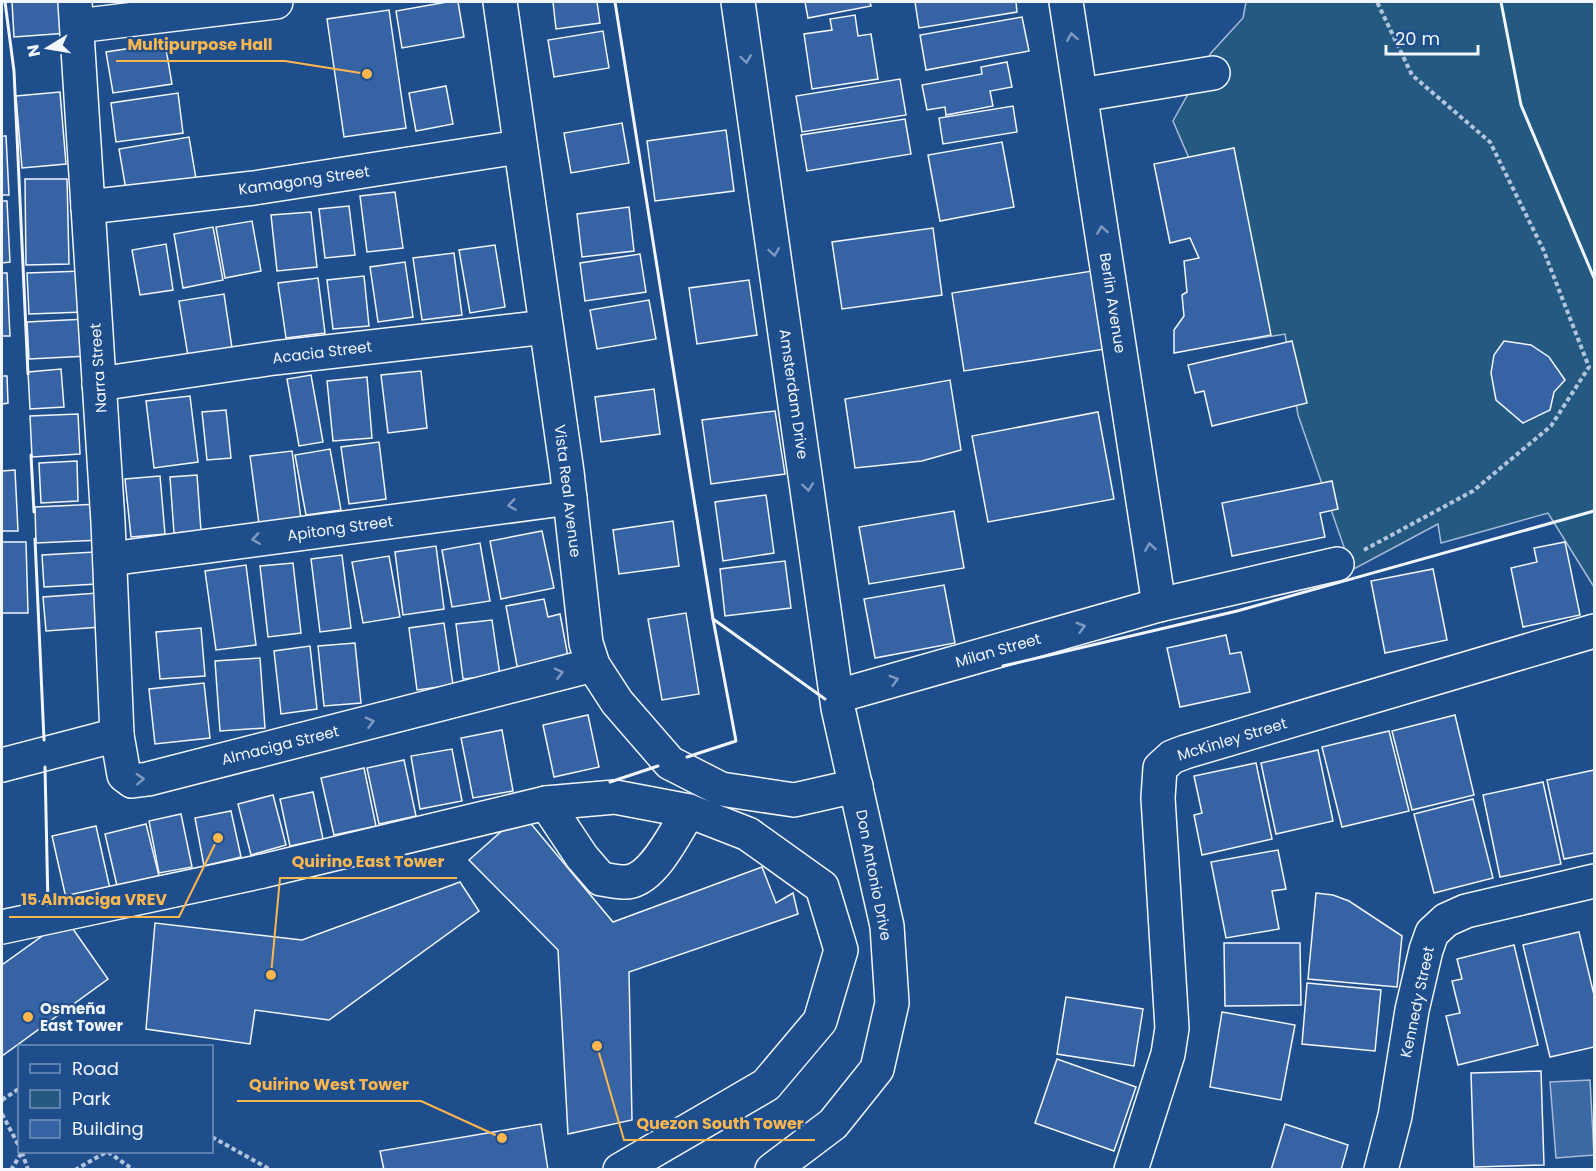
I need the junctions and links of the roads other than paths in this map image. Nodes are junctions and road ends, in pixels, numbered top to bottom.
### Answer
1 (500, 2) edge
2 (738, 2) edge
3 (1066, 2) edge
4 (261, 3) edge
5 (76, 14) edge
6 (1213, 73) dead end
7 (1081, 94) junction
8 (519, 147) junction
9 (88, 207) junction
10 (546, 327) junction
11 (99, 384) junction
12 (570, 498) junction
13 (110, 559) junction
14 (1337, 564) road end
15 (1159, 605) junction
16 (1594, 631) edge
17 (593, 664) junction
18 (837, 696) junction
19 (117, 735) junction
20 (2, 765) edge
21 (855, 786) junction
22 (546, 803) junction
23 (689, 811) junction
24 (1594, 881) edge
25 (2, 927) edge
26 (620, 1170) edge
27 (772, 1170) edge
28 (1131, 1170) edge
29 (1381, 1170) edge

1 - 8 street, Vista Real Avenue
2 -> 18 street, Amsterdam Drive
7 -> 3 street, Berlin Avenue
4 - 5 street
5 - 9 street, Narra Street
6 - 7 street
15 -> 7 street, Berlin Avenue
8 - 9 street, Kamagong Street
8 - 10 street, Vista Real Avenue
9 - 11 street, Narra Street
10 - 11 street, Acacia Street
10 - 12 street, Vista Real Avenue
11 - 13 street, Narra Street
12 -> 13 street, Apitong Street
12 - 17 street, Vista Real Avenue
13 - 19 street, Narra Street
14 - 15 street, Milan Street
18 -> 15 street, Milan Street
16 - 28 street, McKinley Street
19 -> 17 street, Almaciga Street
17 - 21 street, Vista Real Avenue
18 - 21 street, Amsterdam Drive
19 - 20 street
21 - 27 street, Don Antonio Drive
22 - 23 street
22 - 23 street
22 - 25 street
23 - 26 street
24 - 29 street, Kennedy Street

